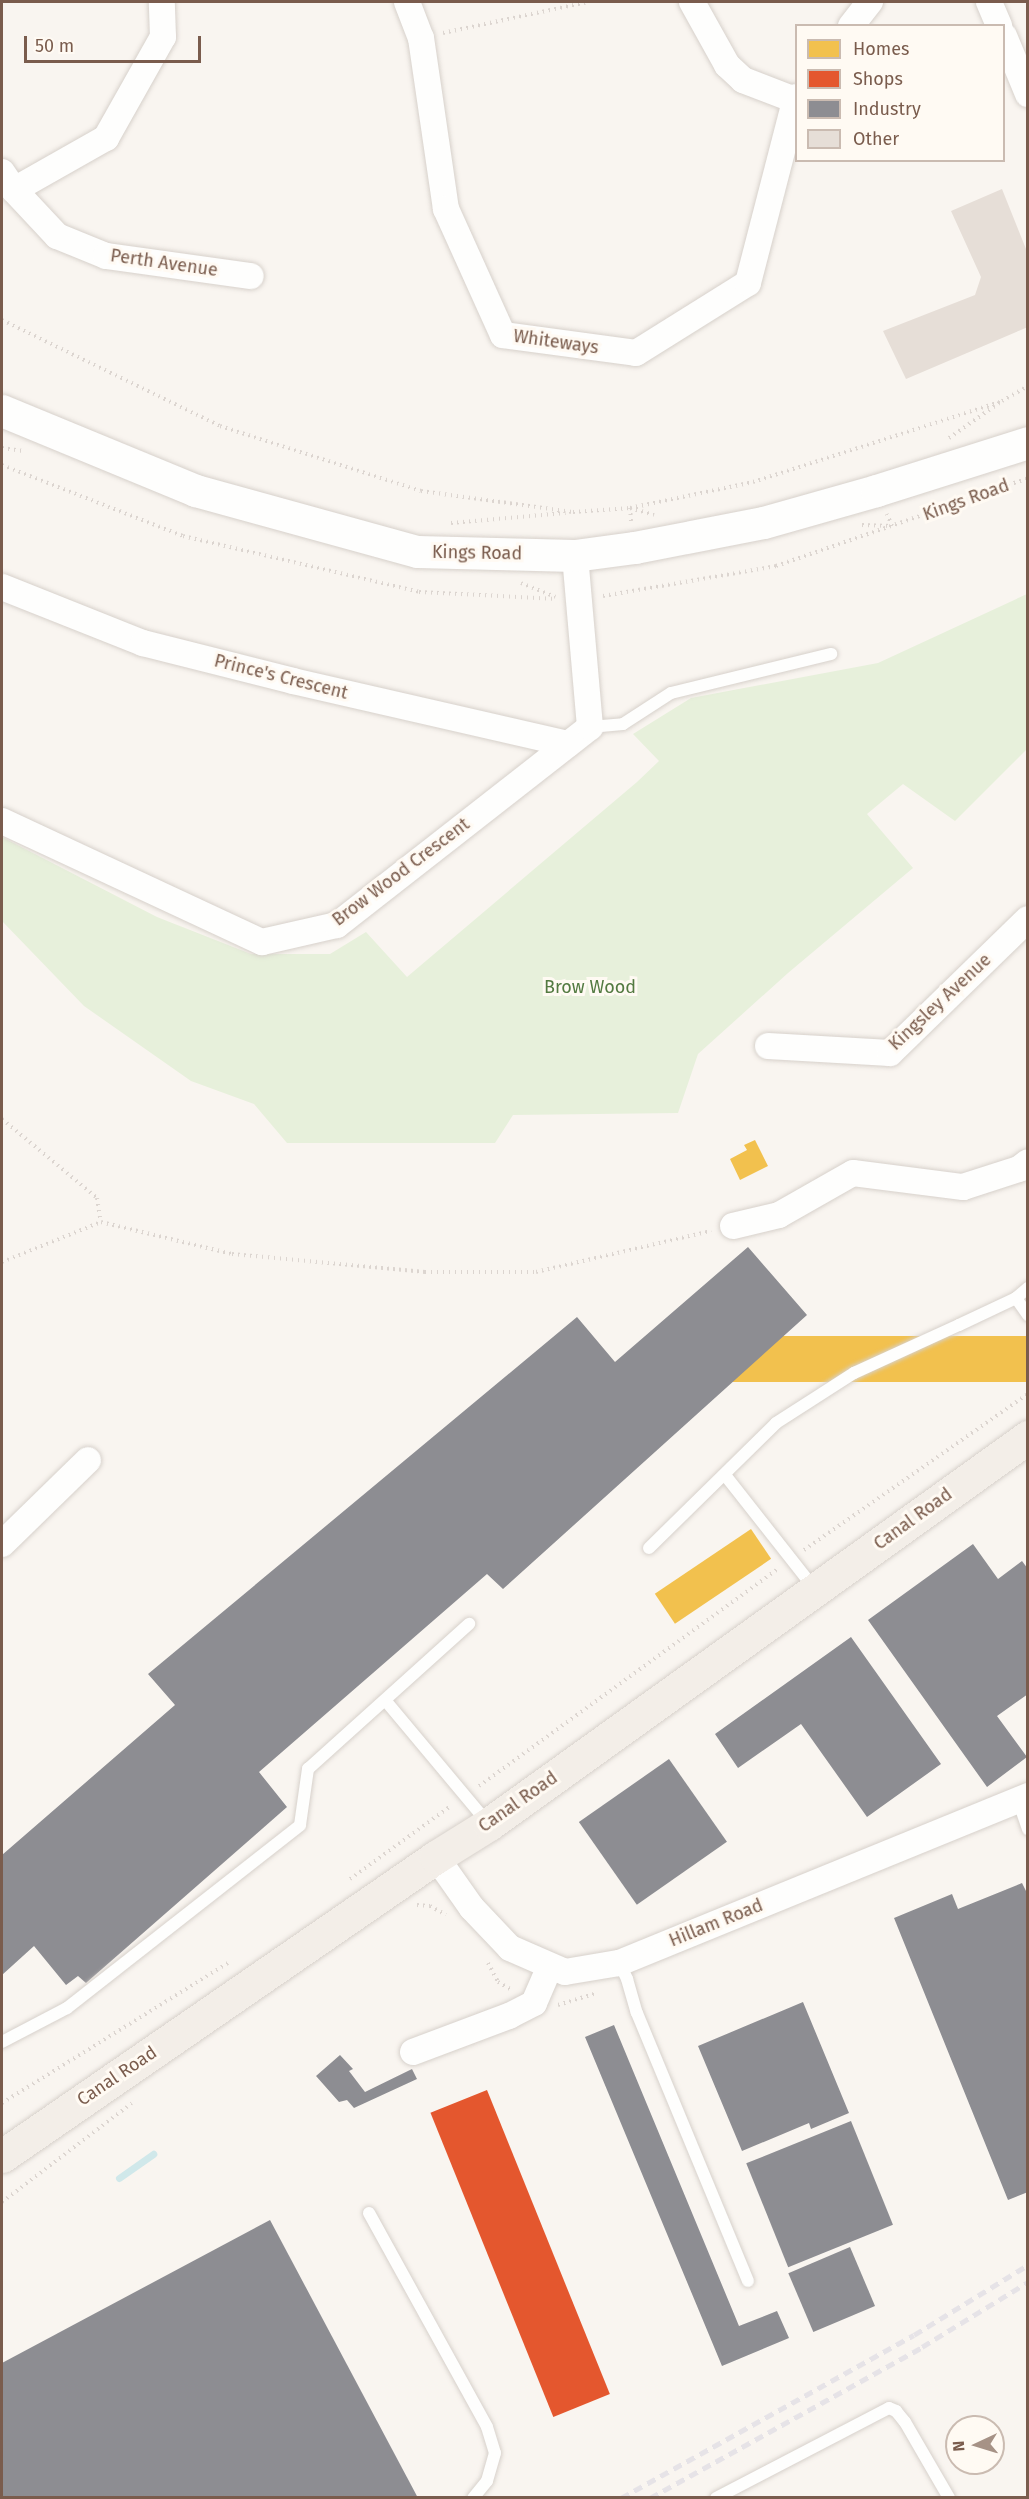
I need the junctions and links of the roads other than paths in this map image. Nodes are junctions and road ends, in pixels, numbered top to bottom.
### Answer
1 (162, 2) edge
2 (407, 2) edge
3 (692, 2) edge
4 (870, 2) edge
5 (989, 2) edge
6 (853, 24) edge
7 (998, 24) edge
8 (1005, 38) edge
9 (1028, 94) edge
10 (795, 98) edge
11 (795, 102) edge
12 (8, 181) edge
13 (251, 276) dead end
14 (2, 411) edge
15 (1028, 424) edge
16 (1028, 443) edge
17 (964, 461) junction
18 (575, 556) junction
19 (2, 587) edge
20 (831, 654) dead end
21 (590, 727) junction
22 (568, 744) junction
23 (2, 821) edge
24 (1028, 919) edge
25 (768, 1046) dead end
26 (1028, 1162) edge
27 (733, 1226) road end
28 (1028, 1288) edge
29 (1016, 1298) junction
30 (1028, 1315) edge
31 (1028, 1437) edge
32 (88, 1460) dead end
33 (725, 1475) junction
34 (2, 1544) edge
35 (649, 1548) dead end
36 (815, 1589) junction
37 (469, 1624) dead end
38 (385, 1700) junction
39 (1023, 1798) edge
40 (489, 1824) junction
41 (1028, 1829) edge
42 (436, 1857) junction
43 (619, 1963) junction
44 (550, 1966) junction
45 (2, 2042) edge
46 (414, 2052) dead end
47 (2, 2156) edge
48 (369, 2213) dead end
49 (748, 2281) dead end
50 (473, 2498) edge
51 (716, 2498) edge
52 (949, 2498) edge

1 - 12 street
2 - 11 street, Whiteways
3 - 10 street
4 - 6 street
5 - 7 street
8 - 9 street
12 - 13 street, Perth Avenue
14 - 18 street, Kings Road
15 - 17 street, Kings Road
16 - 17 street, Kings Road
17 - 18 street, Kings Road
18 - 21 street
19 - 22 street, Prince's Crescent
20 - 21 lane
21 - 22 street, Brow Wood Crescent
22 - 23 street, Brow Wood Crescent
24 - 25 street, Kingsley Avenue
26 - 27 street
28 - 29 lane
29 - 30 lane
29 - 33 lane
31 - 36 main road, Canal Road
32 - 34 street
33 - 35 lane
33 - 36 lane
36 - 40 main road, Canal Road
37 - 38 lane
38 - 40 lane
38 - 45 lane
39 - 41 lane
39 - 43 street, Hillam Road
40 - 42 main road, Canal Road
42 - 44 street, Hillam Road
42 - 47 main road, Canal Road
43 - 44 street, Hillam Road
43 - 49 lane
44 - 46 street
48 - 50 lane
51 - 52 lane

